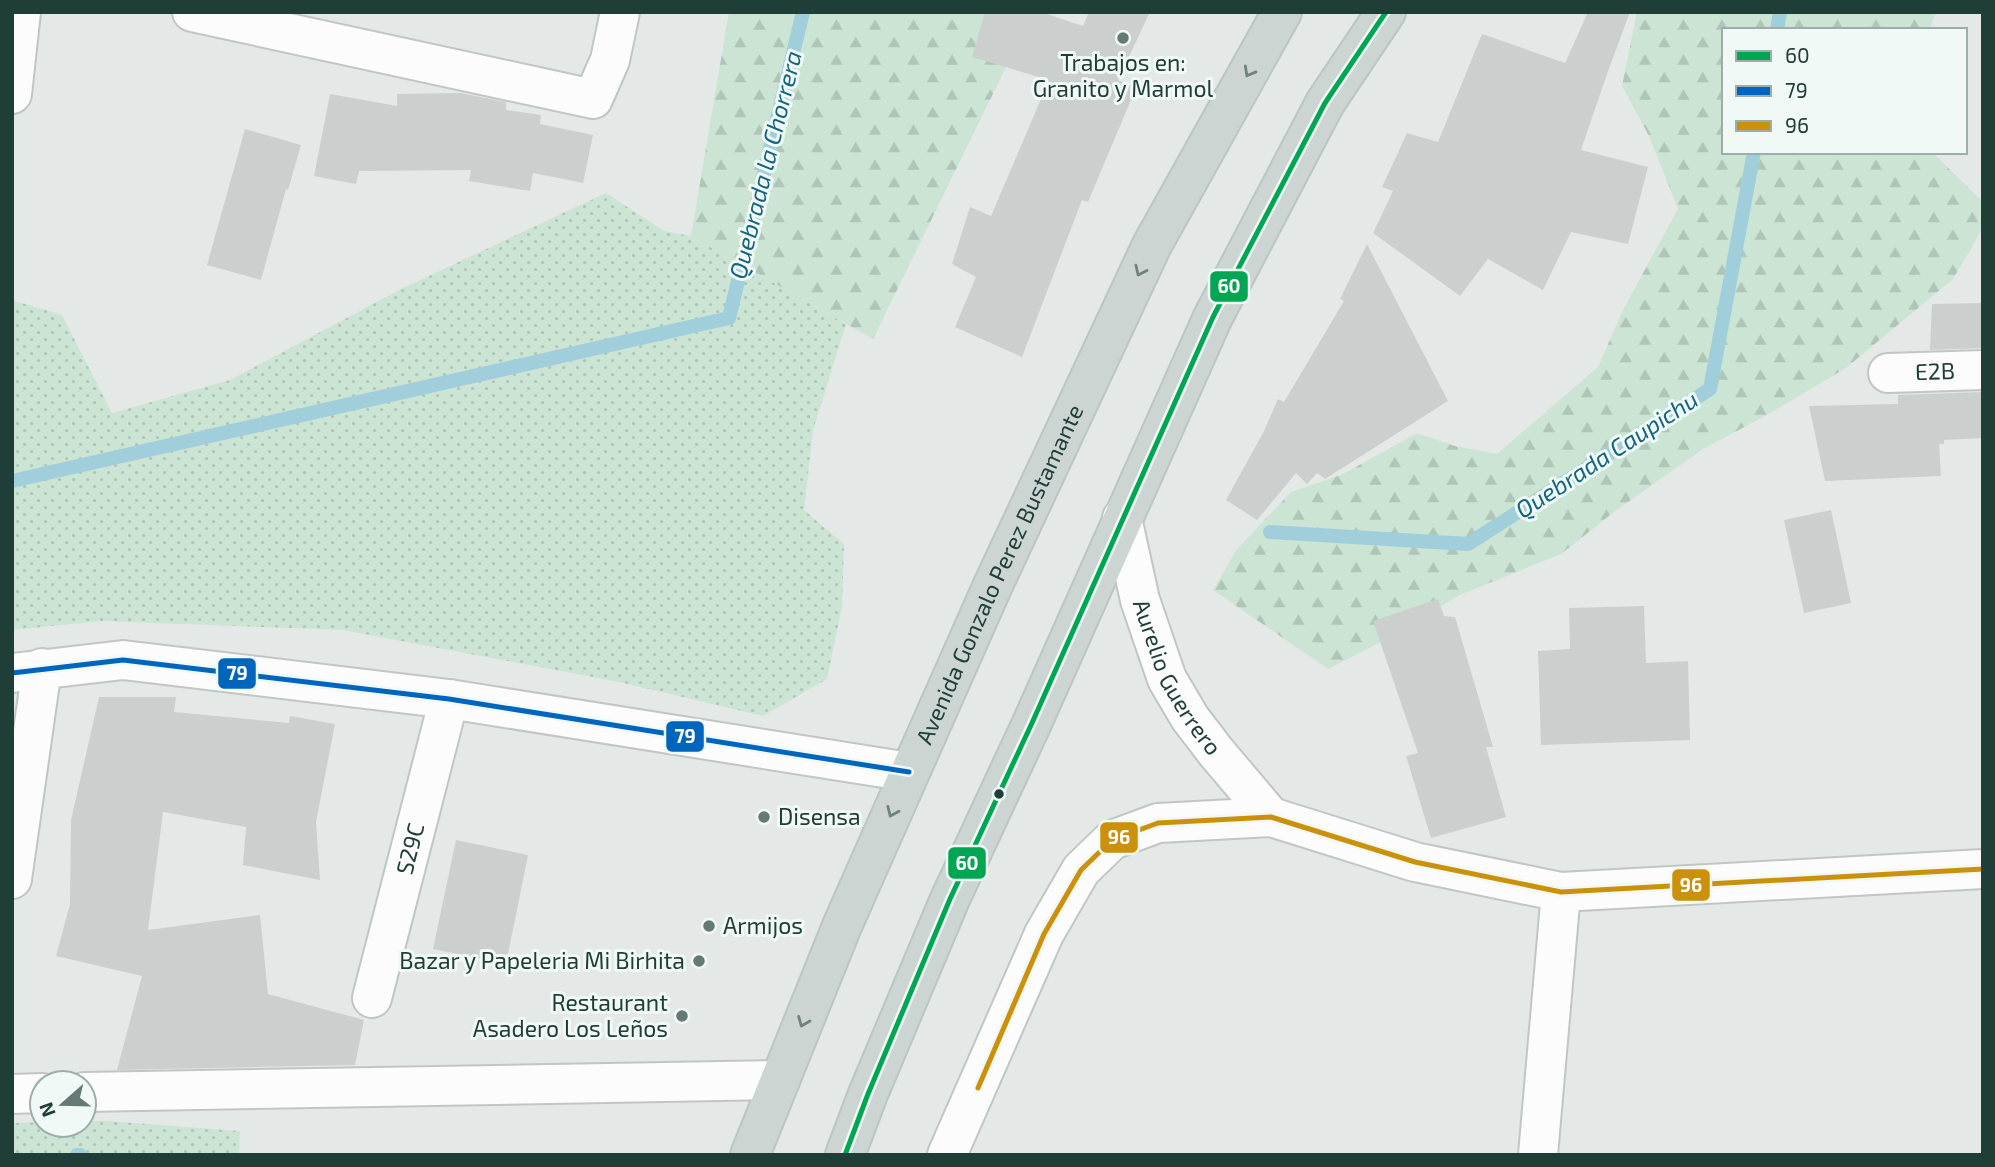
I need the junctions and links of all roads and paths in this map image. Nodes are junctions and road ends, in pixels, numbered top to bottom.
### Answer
1 (21, 12) edge
2 (192, 12) edge
3 (620, 12) edge
4 (1282, 12) edge
5 (1386, 12) edge
6 (12, 94) edge
7 (1983, 370) edge
8 (1888, 373) dead end
9 (1122, 518) junction
10 (27, 671) edge
11 (449, 699) junction
12 (909, 772) junction
13 (1271, 817) junction
14 (1983, 869) edge
15 (12, 879) edge
16 (1561, 892) junction
17 (372, 998) dead end
18 (780, 1080) junction
19 (98, 1092) edge
20 (750, 1155) edge
21 (845, 1155) edge
22 (947, 1155) edge
23 (1538, 1155) edge

1 - 6 street
2 - 3 street
4 -> 12 main road, Avenida Gonzalo Perez Bustamante
5 - 9 main road
7 - 8 street, E2B
9 - 13 street, Aurelio Guerrero
9 - 21 main road
10 - 11 street
10 - 15 street
11 - 12 street
11 - 17 street, S29C
12 -> 18 main road, Avenida Gonzalo Perez Bustamante
13 - 16 street
13 - 22 street
14 - 16 street
16 - 23 street
18 - 19 street
18 - 20 main road, Avenida Gonzalo Perez Bustamante

